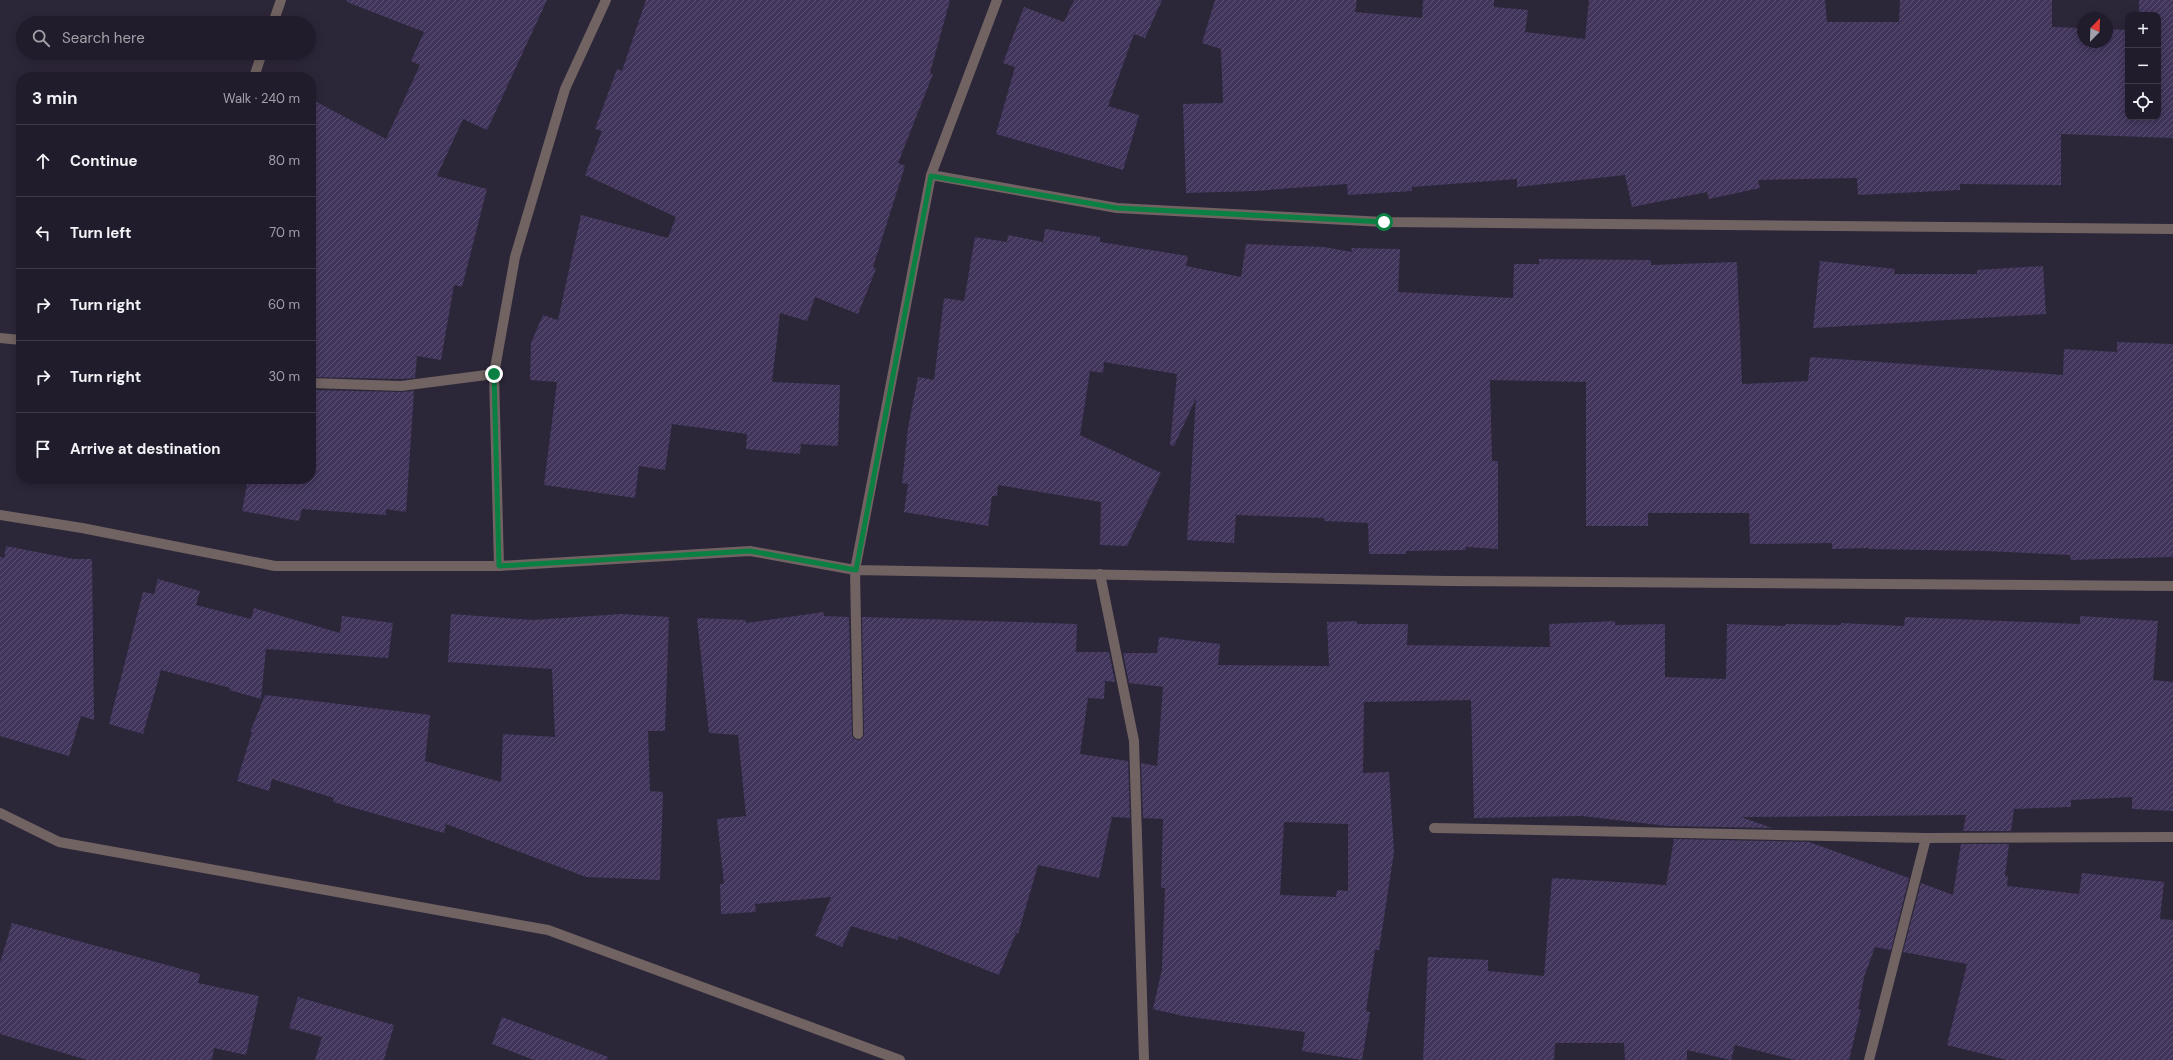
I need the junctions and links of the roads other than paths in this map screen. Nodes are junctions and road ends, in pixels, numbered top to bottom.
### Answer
1 (281, 0) edge
2 (606, 0) edge
3 (997, 0) edge
4 (275, 16) edge
5 (260, 60) edge
6 (256, 72) edge
7 (931, 176) junction
8 (2173, 229) edge
9 (0, 338) edge
10 (16, 340) edge
11 (494, 374) junction
12 (316, 383) edge
13 (0, 515) edge
14 (499, 566) junction
15 (856, 570) junction
16 (1100, 574) junction
17 (2173, 586) edge
18 (858, 734) dead end
19 (0, 813) edge
20 (1434, 828) dead end
21 (2173, 837) edge
22 (1926, 838) junction
23 (900, 1060) edge
24 (1144, 1060) edge
25 (1869, 1060) edge

1 - 4 street
2 - 11 street
3 - 7 street
5 - 6 street
7 - 8 street
7 - 15 street
9 - 10 street
11 - 12 street
11 - 14 street
13 - 14 street
14 - 15 street
15 - 16 street
15 - 18 street
16 - 17 street
16 - 24 street
19 - 23 street
20 - 22 street
21 - 22 street
22 - 25 street

